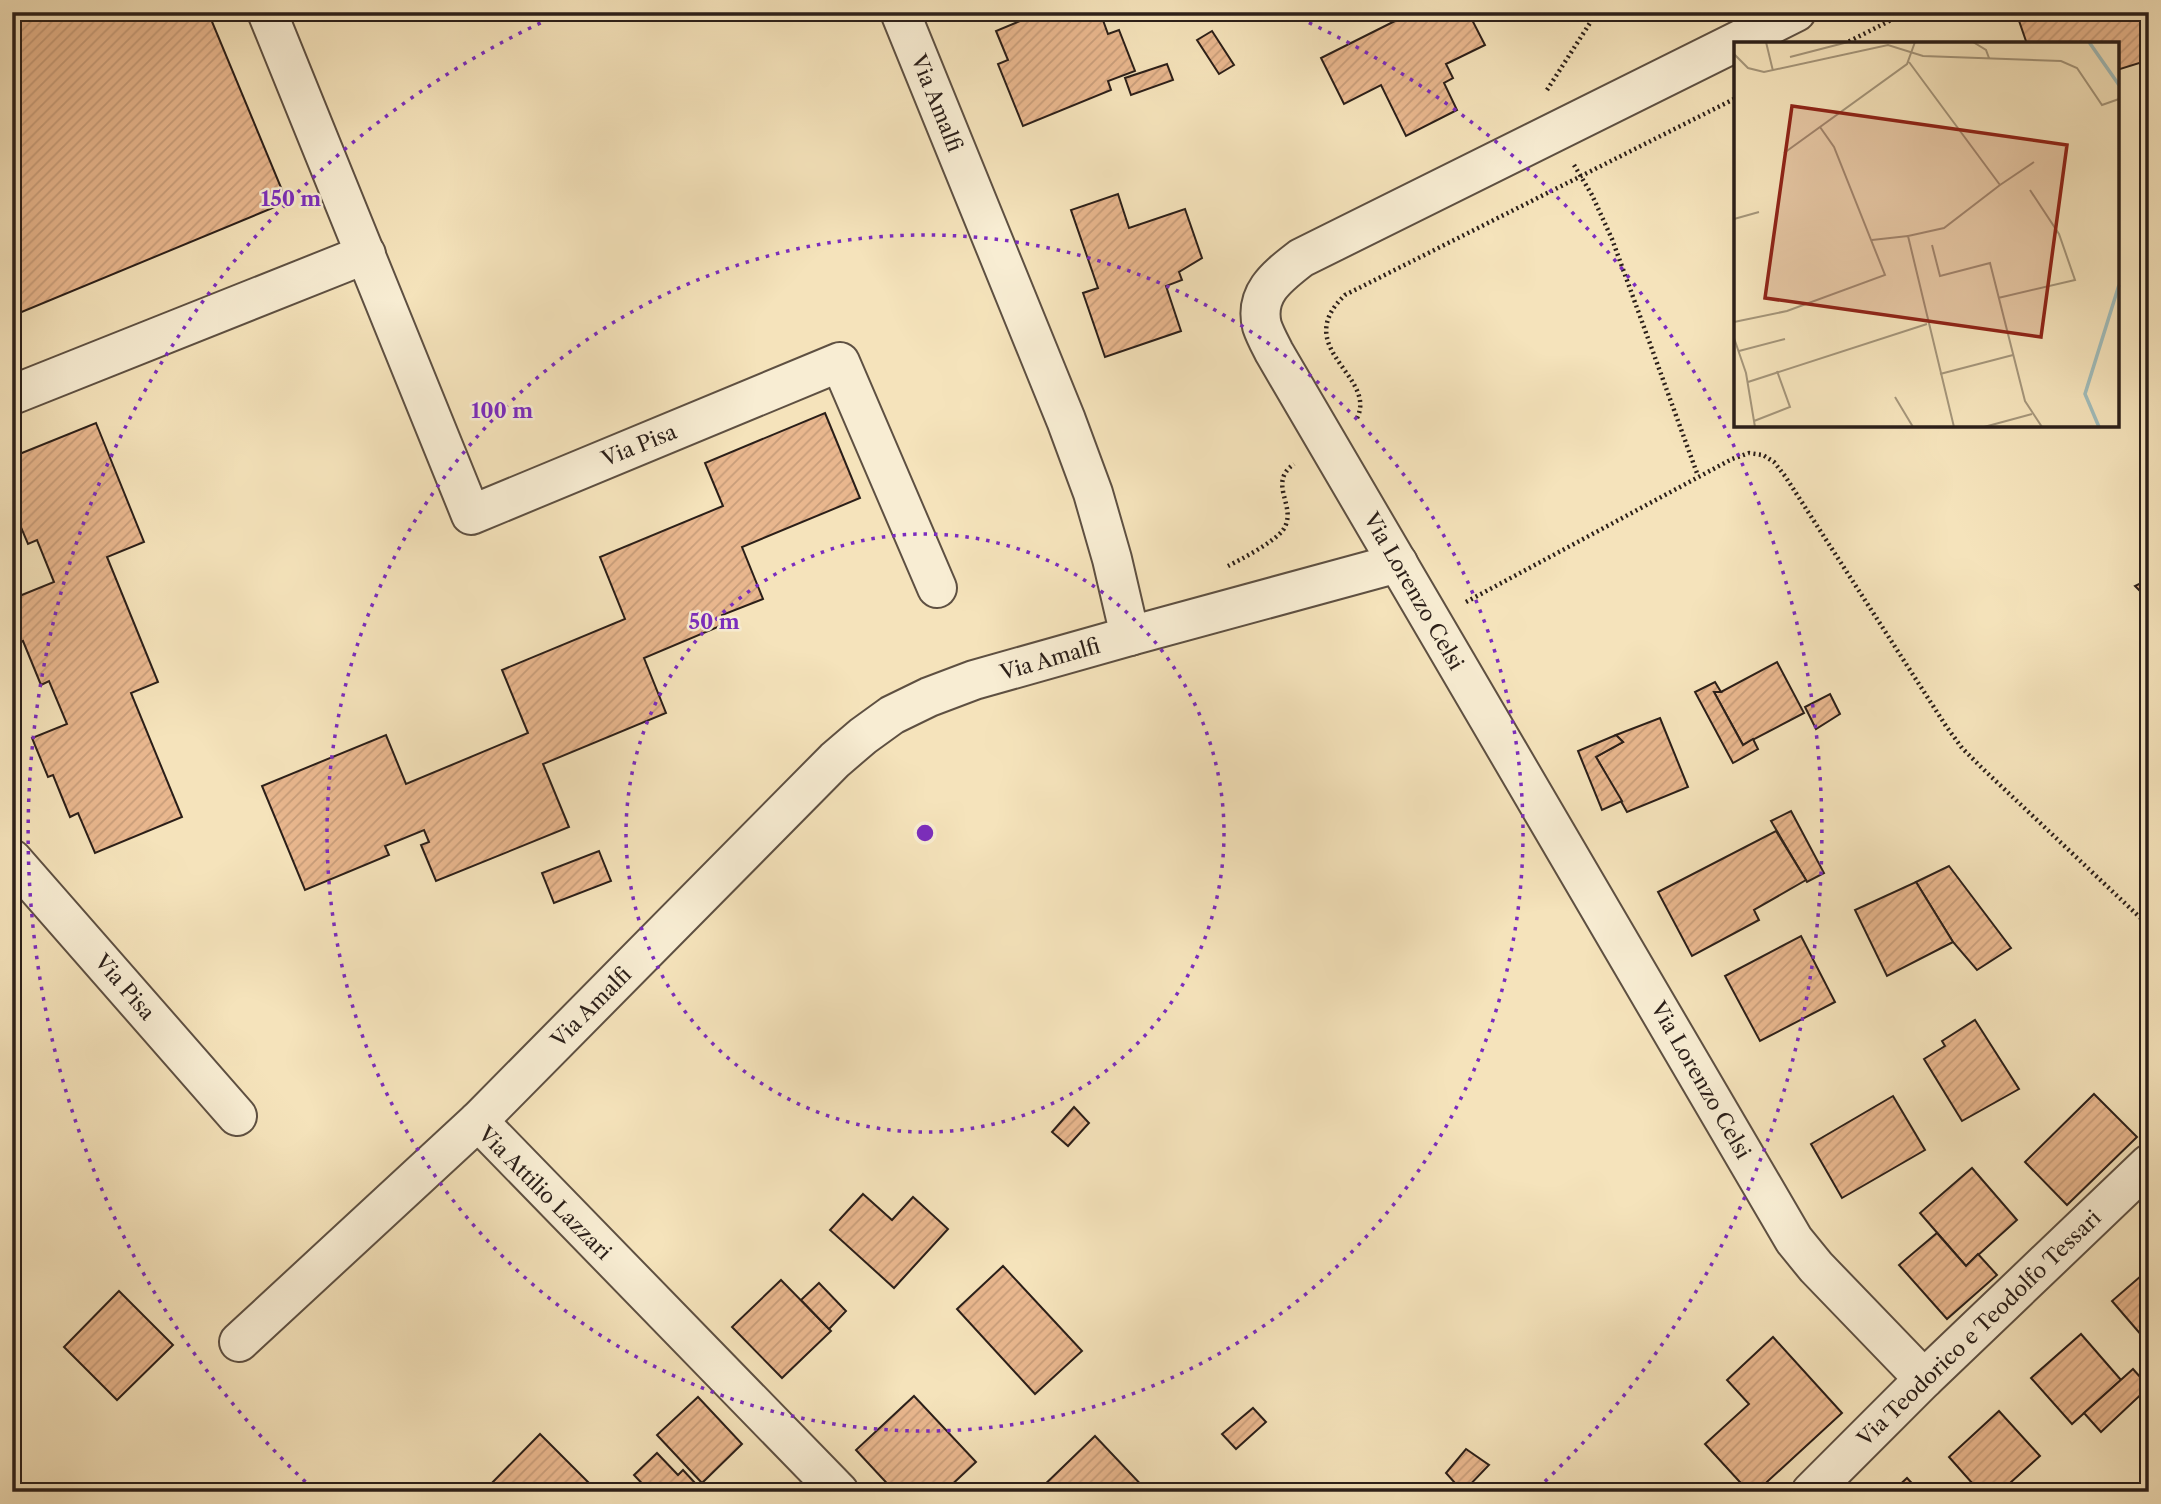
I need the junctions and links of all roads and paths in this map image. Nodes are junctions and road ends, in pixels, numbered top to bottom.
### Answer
1 (267, 12) edge
2 (900, 12) edge
3 (1597, 12) edge
4 (1796, 12) edge
5 (1907, 12) edge
6 (1735, 42) edge
7 (1848, 42) edge
8 (1734, 43) edge
9 (1734, 99) edge
10 (1553, 132) junction
11 (1580, 176) junction
12 (366, 254) junction
13 (12, 395) edge
14 (1356, 420) dead end
15 (1298, 461) dead end
16 (1698, 476) junction
17 (1398, 563) junction
18 (1223, 568) dead end
19 (937, 588) dead end
20 (1432, 621) junction
21 (1130, 636) junction
22 (12, 859) edge
23 (2149, 926) edge
24 (237, 1116) dead end
25 (478, 1121) junction
26 (2149, 1164) edge
27 (239, 1342) dead end
28 (1924, 1379) junction
29 (839, 1492) edge
30 (1811, 1492) edge

1 - 12 street, Via Pisa
2 - 21 street, Via Amalfi
3 - 10 path
4 - 6 street, Via Lorenzo Celsi
5 - 7 path
8 - 10 street, Via Lorenzo Celsi
9 - 11 path
10 - 11 path
10 - 17 street, Via Lorenzo Celsi
11 - 14 path
11 - 16 path
12 - 13 street
12 - 19 street, Via Pisa
15 - 18 path
16 - 20 path
16 - 23 path
17 - 20 street, Via Lorenzo Celsi
17 - 21 street
20 - 28 street, Via Lorenzo Celsi
21 - 25 street, Via Amalfi
22 - 24 street, Via Pisa
25 - 27 street, Via Attilio Lazzari
25 - 29 street, Via Attilio Lazzari
26 - 28 street, Via Teodorico e Teodolfo Tessari
28 - 30 street, Via Teodorico e Teodolfo Tessari

